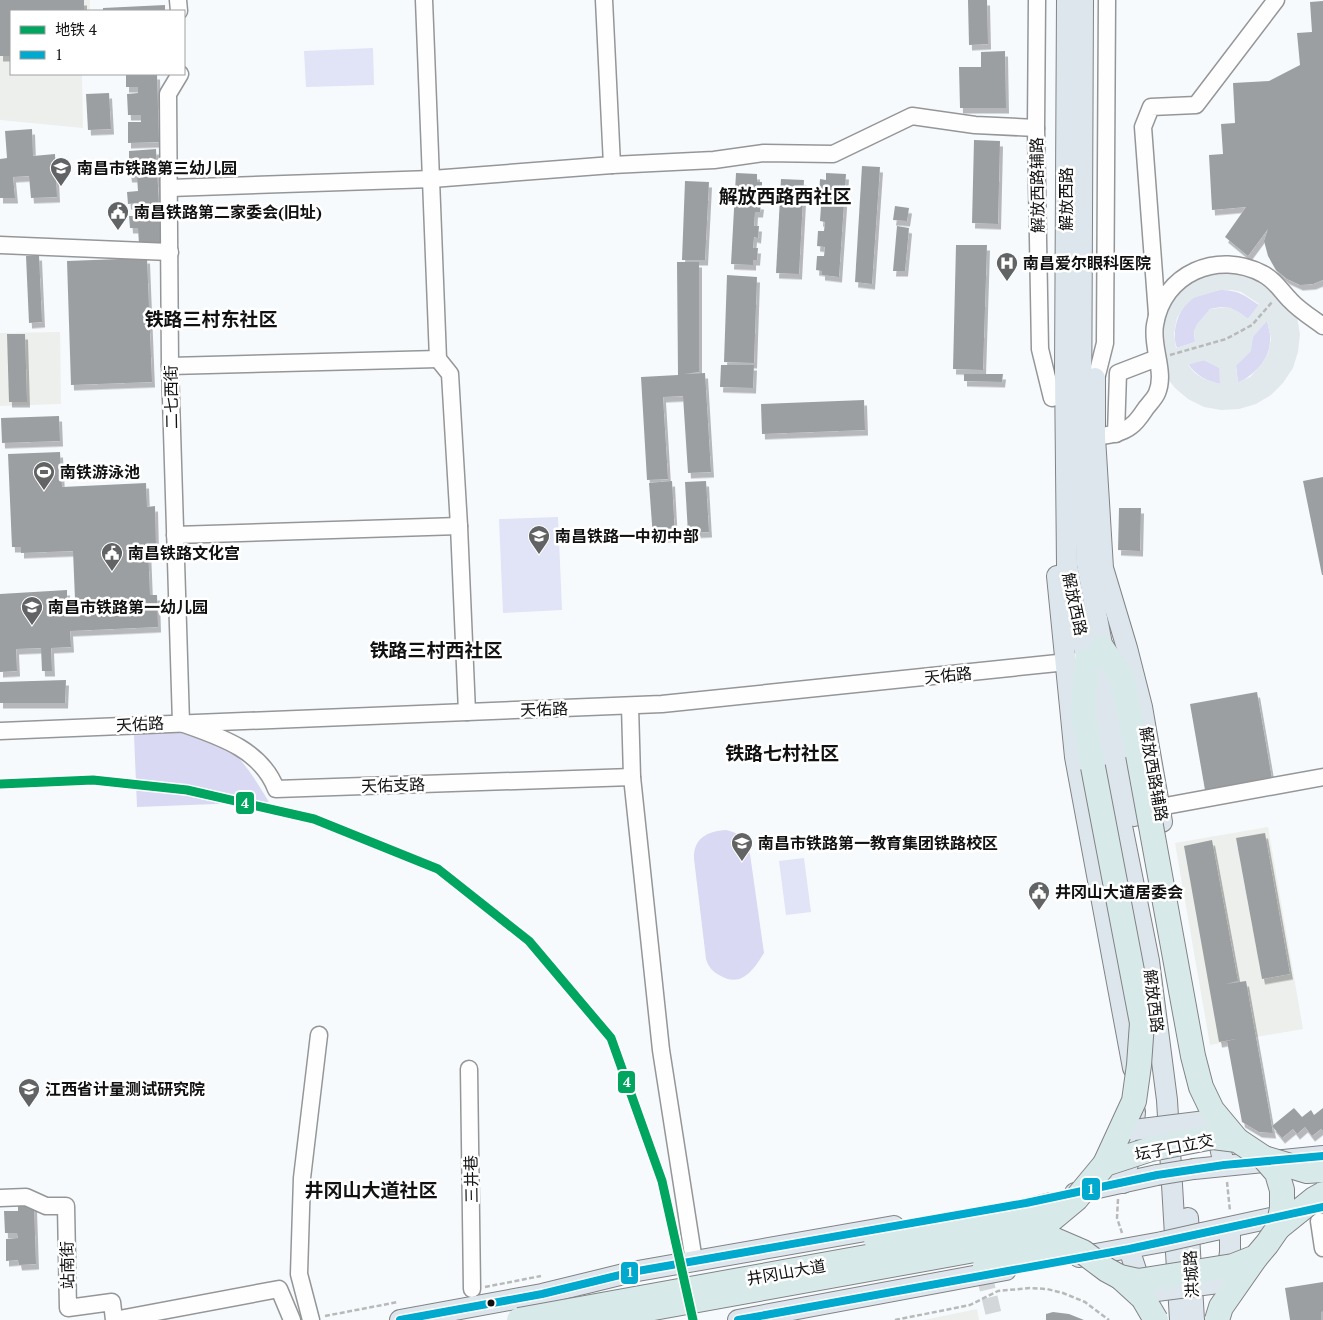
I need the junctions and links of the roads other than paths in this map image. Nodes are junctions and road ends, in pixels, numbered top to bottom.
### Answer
1 (424, 0) edge
2 (604, 0) edge
3 (1036, 0) edge
4 (1056, 0) edge
5 (1068, 0) edge
6 (1084, 0) edge
7 (1095, 0) edge
8 (1107, 0) edge
9 (1276, 0) edge
10 (179, 75) edge
11 (1036, 128) junction
12 (612, 164) junction
13 (432, 179) junction
14 (170, 188) junction
15 (0, 245) edge
16 (170, 252) junction
17 (1157, 314) junction
18 (1323, 326) edge
19 (1157, 358) junction
20 (438, 359) junction
21 (170, 366) junction
22 (1095, 383) junction
23 (1052, 398) junction
24 (1116, 434) junction
25 (1096, 446) junction
26 (1054, 463) junction
27 (1075, 497) junction
28 (459, 526) junction
29 (1076, 531) junction
30 (175, 535) junction
31 (1056, 567) junction
32 (1103, 568) junction
33 (1085, 657) junction
34 (630, 706) junction
35 (467, 712) junction
36 (181, 723) junction
37 (0, 731) edge
38 (632, 776) junction
39 (1323, 777) edge
40 (1160, 807) junction
41 (319, 1035) dead end
42 (469, 1069) dead end
43 (1214, 1120) junction
44 (1134, 1130) junction
45 (1237, 1140) junction
46 (1323, 1156) edge
47 (1264, 1158) junction
48 (1105, 1164) junction
49 (1224, 1166) junction
50 (1323, 1170) edge
51 (1123, 1183) junction
52 (1323, 1194) edge
53 (66, 1196) dead end
54 (26, 1197) junction
55 (0, 1198) edge
56 (1076, 1199) junction
57 (1180, 1199) junction
58 (1321, 1214) edge
59 (903, 1224) junction
60 (1230, 1228) junction
61 (1278, 1228) junction
62 (1053, 1230) junction
63 (1323, 1248) edge
64 (1129, 1249) junction
65 (1083, 1252) junction
66 (1256, 1257) junction
67 (694, 1261) junction
68 (1120, 1277) junction
69 (1226, 1282) junction
70 (301, 1284) junction
71 (621, 1285) junction
72 (914, 1287) junction
73 (278, 1289) junction
74 (472, 1289) dead end
75 (1140, 1293) junction
76 (542, 1294) junction
77 (772, 1317) edge
78 (292, 1320) edge
79 (311, 1320) edge
80 (400, 1320) edge
81 (518, 1320) edge
82 (587, 1320) edge
83 (594, 1320) edge
84 (668, 1320) edge
85 (738, 1320) edge
86 (1145, 1320) edge
87 (1156, 1320) edge
88 (1180, 1320) edge
89 (1194, 1320) edge
90 (1216, 1320) edge
91 (1223, 1320) edge

1 - 13 street
2 - 12 street
3 - 11 street, 解放西路辅路
4 - 23 main road, 解放西路辅路
5 - 27 main road, 解放西路
6 - 27 main road, 解放西路
7 - 22 main road, 解放西路辅路
8 - 22 street, 解放西路辅路
9 - 17 street
10 - 14 street, 二七西街
11 - 12 street
11 - 23 street, 解放西路辅路
12 - 13 street
13 - 14 street
13 - 20 street
14 - 16 street, 二七西街
15 - 16 street
16 - 21 street, 二七西街
17 - 18 street
17 - 19 street
19 - 24 street
19 - 24 street
20 - 21 street
20 - 28 street
21 - 30 street, 二七西街
22 - 25 main road, 解放西路辅路
23 - 26 main road, 解放西路辅路
24 - 25 street
25 - 27 main road
25 - 32 main road, 解放西路辅路
26 - 27 main road
26 - 31 main road, 解放西路辅路
27 - 29 main road, 解放西路
28 - 30 street
28 - 35 street
29 - 31 main road
29 - 32 main road
29 - 33 main road, 解放西路
30 - 36 street, 二七西街
31 - 33 main road, 解放西路辅路
32 - 40 main road, 解放西路辅路
33 - 34 street, 天佑路
33 - 44 main road, 解放西路辅路
33 - 45 highway, bridge
33 - 48 highway, bridge
33 - 57 main road, 解放西路
34 - 35 street, 天佑路
34 - 38 street
35 - 36 street, 天佑路
36 - 37 street, 天佑路
36 - 38 street, 天佑支路
38 - 67 street
39 - 40 street
40 - 43 main road, 解放西路辅路
41 - 70 street
42 - 74 street, 三井巷
43 - 44 main road, bridge
43 - 49 main road, 解放西路辅路
44 - 51 main road, 解放西路辅路
45 - 47 highway, 坛子口立交, bridge
45 - 48 highway, 坛子口立交, bridge
46 - 49 main road
47 - 50 highway, bridge
47 - 61 highway, 坛子口立交, bridge
48 - 56 highway, bridge
49 - 51 main road, bridge
51 - 59 main road
52 - 61 highway, bridge
53 - 54 street
54 - 55 street, 站南街
54 - 73 street, 站南街
56 - 62 highway, bridge
56 - 71 highway, bridge
57 - 88 main road, 洪城路
57 - 89 main road, 洪城路
58 - 60 main road
58 - 63 street
59 - 67 main road
59 - 72 main road
60 - 64 main road, bridge
60 - 69 main road
61 - 66 highway, 坛子口立交, bridge
62 - 65 highway, 坛子口立交, bridge
62 - 81 highway, 井冈山大道, bridge
62 - 82 highway, 井冈山大道, bridge
64 - 72 main road
64 - 75 main road
65 - 68 highway, 坛子口立交, bridge
65 - 84 highway, bridge
66 - 68 highway, 坛子口立交, bridge
66 - 90 highway, 坛子口立交, bridge
67 - 76 main road
68 - 87 highway, 坛子口立交, bridge
69 - 75 main road, bridge
69 - 91 main road
70 - 73 street
70 - 79 street
71 - 76 main road
71 - 83 main road
72 - 77 main road
73 - 78 street
75 - 86 main road
76 - 80 main road
77 - 85 main road

